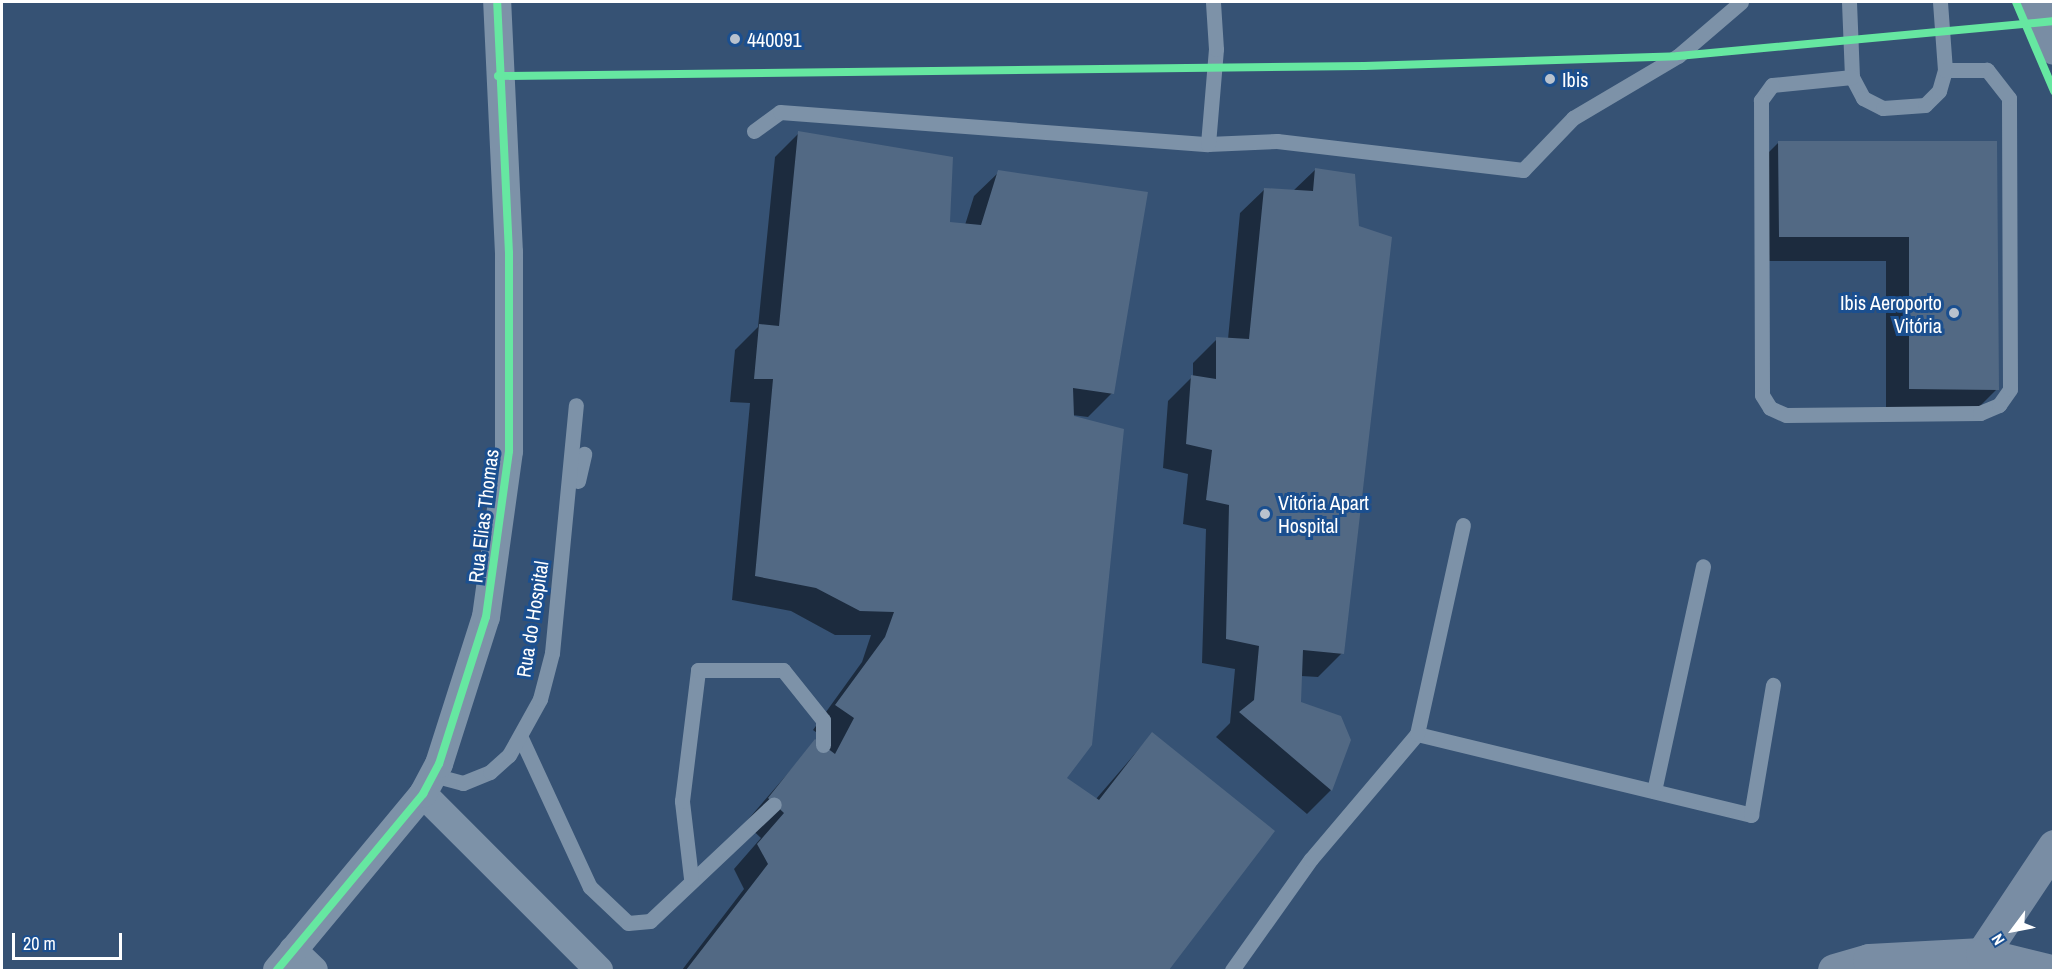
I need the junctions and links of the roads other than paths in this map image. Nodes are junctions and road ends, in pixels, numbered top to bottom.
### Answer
1 (497, 2) edge
2 (1213, 2) edge
3 (1740, 2) edge
4 (1849, 2) edge
5 (1940, 2) edge
6 (2034, 2) edge
7 (2054, 48) edge
8 (1945, 70) junction
9 (1851, 77) junction
10 (754, 131) dead end
11 (1208, 144) junction
12 (576, 405) dead end
13 (584, 454) dead end
14 (1463, 525) dead end
15 (567, 528) junction
16 (1703, 566) dead end
17 (1773, 685) dead end
18 (1417, 734) junction
19 (521, 738) junction
20 (823, 745) dead end
21 (428, 784) junction
22 (1654, 791) junction
23 (774, 804) dead end
24 (2054, 846) edge
25 (691, 879) junction
26 (1983, 954) junction
27 (285, 960) edge
28 (314, 970) edge
29 (599, 970) edge
30 (1232, 970) edge
31 (1834, 970) edge
32 (2047, 970) edge

1 - 21 street, Rua Elias Thomas
2 - 11 lane
3 - 11 lane
4 - 9 lane
5 - 8 lane
6 - 7 street
8 - 9 lane
8 - 9 lane
10 - 11 lane
12 - 15 lane, Rua do Hospital
13 - 15 lane, Rua do Hospital
14 - 18 lane
15 - 19 lane, Rua do Hospital
16 - 22 lane
17 - 22 lane
18 - 22 lane
18 - 30 lane
19 - 21 lane, Rua do Hospital
19 - 25 lane
20 - 25 lane
21 - 27 street, Rua Elias Thomas
21 - 29 street
23 - 25 lane
24 - 26 street
26 - 31 street
26 - 32 street
27 - 28 street

